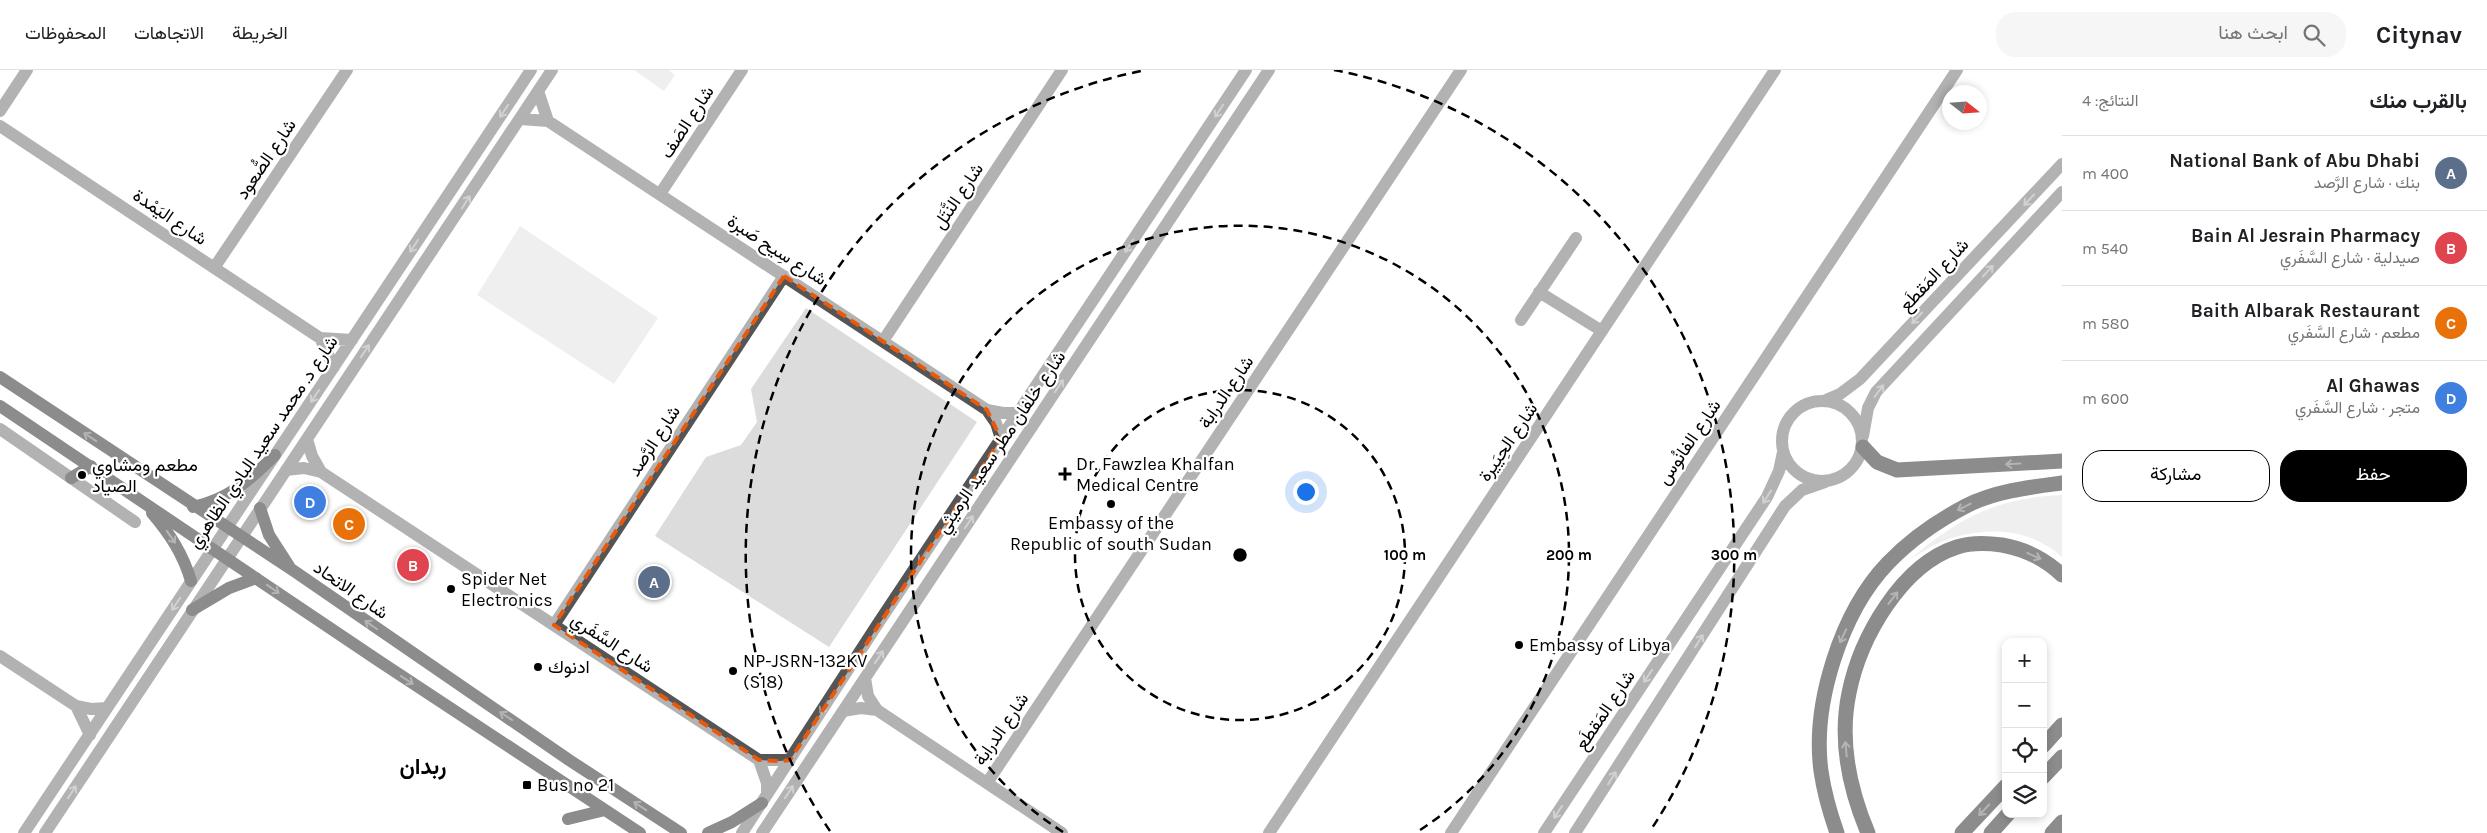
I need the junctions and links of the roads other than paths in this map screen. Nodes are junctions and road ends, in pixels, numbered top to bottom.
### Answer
1 (28, 70) edge
2 (346, 70) edge
3 (531, 70) edge
4 (552, 70) edge
5 (742, 70) edge
6 (1062, 70) edge
7 (1246, 70) edge
8 (1270, 70) edge
9 (1461, 70) edge
10 (1775, 70) edge
11 (1951, 72) edge
12 (538, 91) junction
13 (0, 112) edge
14 (520, 119) junction
15 (548, 121) junction
16 (0, 126) edge
17 (2062, 164) edge
18 (2062, 192) edge
19 (660, 194) junction
20 (1576, 238) dead end
21 (214, 268) junction
22 (784, 276) junction
23 (1540, 292) junction
24 (377, 302) junction
25 (390, 313) junction
26 (1521, 320) dead end
27 (1602, 332) junction
28 (320, 338) junction
29 (352, 340) junction
30 (883, 341) junction
31 (334, 367) junction
32 (0, 377) edge
33 (1826, 400) junction
34 (0, 406) edge
35 (987, 410) junction
36 (1019, 413) junction
37 (0, 429) edge
38 (307, 439) junction
39 (1001, 439) junction
40 (1863, 441) junction
41 (1783, 452) junction
42 (275, 455) junction
43 (2062, 461) edge
44 (92, 466) junction
45 (286, 470) junction
46 (321, 472) junction
47 (70, 478) junction
48 (1825, 482) junction
49 (2062, 483) edge
50 (140, 499) junction
51 (193, 507) junction
52 (260, 508) junction
53 (135, 522) dead end
54 (227, 529) junction
55 (240, 538) junction
56 (213, 549) junction
57 (226, 558) junction
58 (294, 571) junction
59 (2062, 575) edge
60 (256, 578) junction
61 (191, 581) junction
62 (192, 610) junction
63 (554, 625) junction
64 (877, 625) junction
65 (893, 636) junction
66 (0, 656) edge
67 (865, 678) junction
68 (76, 706) junction
69 (107, 708) junction
70 (877, 710) junction
71 (843, 711) junction
72 (2062, 725) edge
73 (90, 735) junction
74 (2047, 742) edge
75 (2062, 757) edge
76 (758, 760) junction
77 (790, 760) junction
78 (2047, 773) edge
79 (987, 783) junction
80 (2002, 790) edge
81 (765, 799) junction
82 (605, 810) junction
83 (2004, 818) edge
84 (568, 819) dead end
85 (2062, 822) edge
86 (24, 833) edge
87 (45, 833) edge
88 (640, 833) edge
89 (681, 833) edge
90 (708, 833) edge
91 (742, 833) edge
92 (762, 833) edge
93 (1062, 833) edge
94 (1269, 833) edge
95 (1450, 833) edge
96 (1544, 833) edge
97 (1575, 833) edge
98 (1837, 833) edge
99 (1868, 833) edge
100 (1962, 833) edge
101 (1990, 833) edge
102 (2052, 833) edge

1 - 13 street
2 - 21 street, شارع الصُّعود
3 -> 24 street, شارع د. محمد سعيد البادي الظاهري
4 - 12 street, شارع د. محمد سعيد البادي الظاهري
5 - 19 street, شارع الصَف
6 - 30 street, شارع النَّتَل
7 -> 36 street, شارع خلفان مطر سعيد الرميثي
65 -> 8 street, شارع خلفان مطر سعيد الرميثي
9 - 79 street, شارع الدرابة
10 - 27 street, شارع الحِيَيرة
11 - 95 street, شارع الفانُوس
12 - 14 street, شارع د. محمد سعيد البادي الظاهري
12 - 15 street
14 - 15 street, شارع سِيح صَبرة
25 -> 14 street, شارع د. محمد سعيد البادي الظاهري
15 - 19 street, شارع سِيح صَبرة
16 - 21 street, شارع اليَمْدة
17 -> 33 street, شارع المَقطَع
40 -> 18 street, شارع المَقطَع
19 - 22 street, شارع سِيح صَبرة
20 - 23 street
21 - 28 street, شارع اليَمْدة
22 - 30 street, شارع سِيح صَبرة
22 - 63 street, شارع الرَّصد
23 - 26 street
23 - 27 street
24 - 25 street
24 - 29 street, شارع د. محمد سعيد البادي الظاهري
38 -> 25 street, شارع د. محمد سعيد البادي الظاهري
27 - 94 street, شارع الحِيَيرة
28 - 29 street, شارع اليَمْدة
28 - 31 street
29 - 31 street, شارع د. محمد سعيد البادي الظاهري
30 - 35 street, شارع سِيح صَبرة
31 -> 42 street, شارع د. محمد سعيد البادي الظاهري
51 -> 32 main road, شارع الاتحاد
33 - 40 street
33 - 41 street
34 - 44 main road
35 - 36 street, شارع سِيح صَبرة
35 - 39 street, شارع سِيح صَبرة
36 - 39 street, شارع خلفان مطر سعيد الرميثي
37 - 47 street
38 - 45 street, شارع د. محمد سعيد البادي الظاهري
38 - 46 street
39 -> 64 street, شارع خلفان مطر سعيد الرميثي
43 -> 40 highway
40 - 48 street
41 - 48 street
41 -> 96 street, شارع المَقطَع
42 - 51 main road
42 - 54 street, شارع د. محمد سعيد البادي الظاهري
44 - 47 main road
44 - 50 main road
45 - 46 street, شارع السَّفَري
45 - 52 street, شارع د. محمد سعيد البادي الظاهري
46 - 63 street, شارع السَّفَري
47 - 53 street
97 -> 48 street
49 -> 98 highway
50 - 56 main road
50 -> 61 main road
51 - 54 main road, شارع الاتحاد
52 - 55 street, شارع د. محمد سعيد البادي الظاهري
52 - 58 main road
54 - 55 main road, شارع الاتحاد
54 - 56 street, شارع د. محمد سعيد البادي الظاهري
55 - 57 street, شارع د. محمد سعيد البادي الظاهري
55 - 58 main road, شارع الاتحاد
56 - 57 main road
56 - 61 street, شارع د. محمد سعيد البادي الظاهري
57 - 60 main road
57 - 62 street, شارع د. محمد سعيد البادي الظاهري
89 -> 58 main road, شارع الاتحاد
99 -> 59 highway
60 - 62 main road
60 -> 82 main road
61 -> 69 street, شارع د. محمد سعيد البادي الظاهري
87 -> 62 street, شارع د. محمد سعيد البادي الظاهري
63 - 76 street, شارع السَّفَري
64 - 65 street
64 -> 77 street, شارع خلفان مطر سعيد الرميثي
67 -> 65 street, شارع خلفان مطر سعيد الرميثي
66 - 68 street
67 - 70 street
67 - 71 street, شارع خلفان مطر سعيد الرميثي
68 - 69 street
68 - 73 street
69 - 73 street, شارع د. محمد سعيد البادي الظاهري
70 - 71 street
70 - 79 street
92 -> 71 street, شارع خلفان مطر سعيد الرميثي
72 - 74 highway
73 - 86 street, شارع د. محمد سعيد البادي الظاهري
75 - 78 highway
76 - 77 street
76 - 81 street
77 - 81 street, شارع خلفان مطر سعيد الرميثي
79 - 93 street
80 -> 100 highway
81 - 90 main road
81 - 91 street, شارع خلفان مطر سعيد الرميثي
82 - 84 main road
82 - 88 main road
83 - 101 highway
85 - 102 highway

